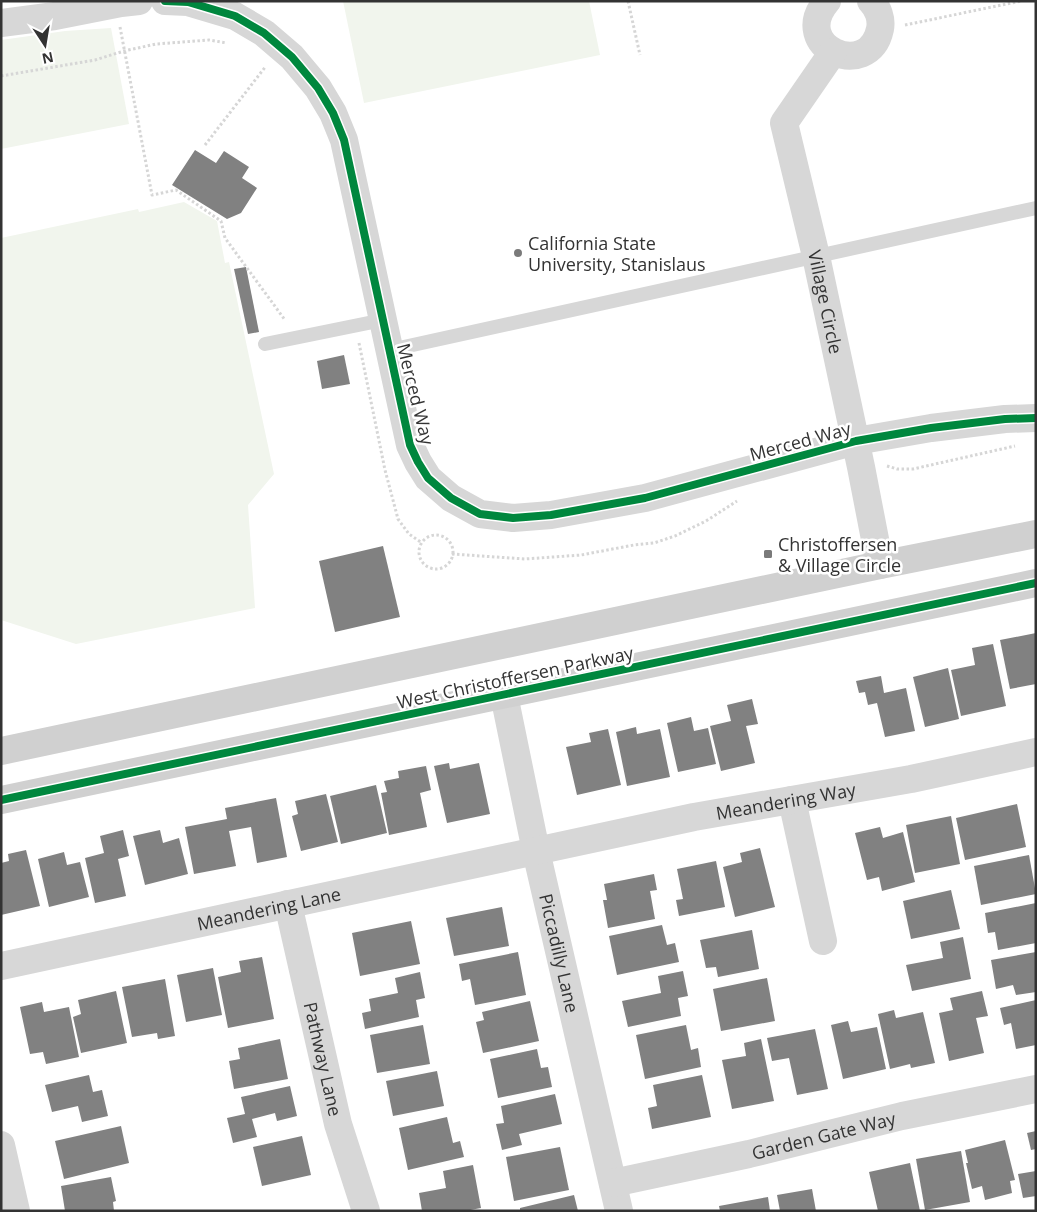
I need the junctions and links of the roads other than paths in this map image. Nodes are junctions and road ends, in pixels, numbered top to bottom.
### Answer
1 (139, 1) edge
2 (165, 1) edge
3 (827, 1) edge
4 (871, 1) edge
5 (211, 5) edge
6 (1, 23) edge
7 (833, 52) junction
8 (1036, 208) edge
9 (816, 256) junction
10 (383, 320) junction
11 (265, 344) dead end
12 (390, 350) junction
13 (1036, 418) edge
14 (856, 441) junction
15 (1036, 534) edge
16 (880, 565) junction
17 (1036, 583) edge
18 (504, 695) junction
19 (1, 751) edge
20 (1036, 752) edge
21 (1, 800) edge
22 (792, 800) junction
23 (536, 851) junction
24 (288, 904) junction
25 (823, 941) dead end
26 (1, 966) edge
27 (1036, 1089) edge
28 (1, 1145) edge
29 (613, 1183) junction
30 (16, 1211) edge
31 (366, 1211) edge
32 (619, 1211) edge

1 - 6 street
2 - 5 street, Merced Way
3 - 7 street
4 - 7 street
5 - 10 street, Merced Way
7 - 9 street, Village Circle
8 - 9 lane
9 - 12 lane
9 - 14 street, Village Circle
10 - 11 lane
10 - 12 street, Merced Way
12 - 14 street, Merced Way
13 - 14 street, Merced Way
14 - 16 street, Village Circle
15 - 16 street, West Christoffersen Parkway
16 - 19 street, West Christoffersen Parkway
17 - 18 street, West Christoffersen Parkway
18 - 21 street, West Christoffersen Parkway
18 - 23 street, Piccadilly Lane
20 - 22 street, Meandering Way
22 - 23 street, Meandering Way
22 - 25 street
23 - 24 street, Meandering Lane
23 - 29 street, Piccadilly Lane
24 - 26 street, Meandering Lane
24 - 31 street, Pathway Lane
27 - 29 street, Garden Gate Way
28 - 30 street
29 - 32 street, Piccadilly Lane

